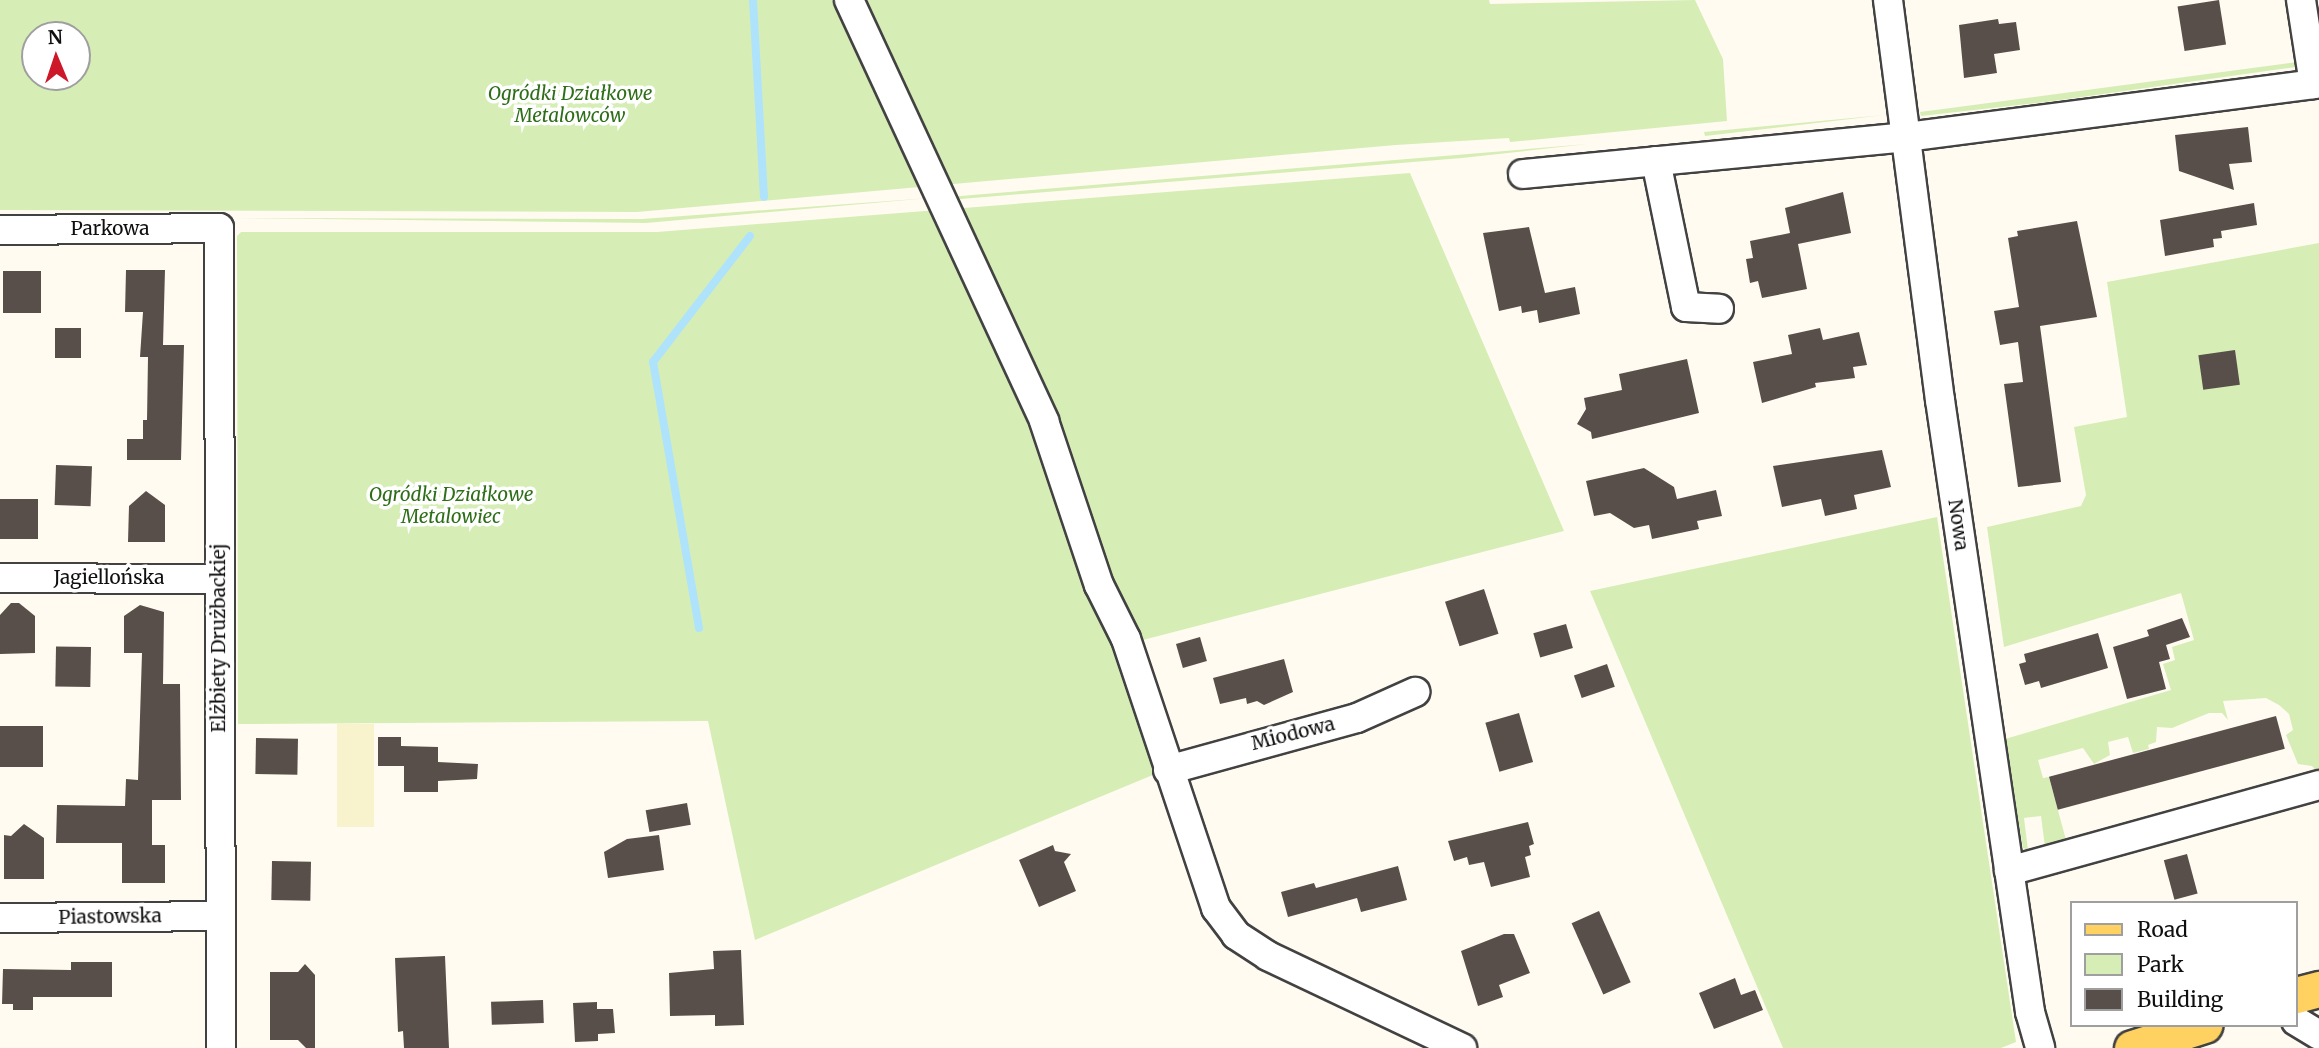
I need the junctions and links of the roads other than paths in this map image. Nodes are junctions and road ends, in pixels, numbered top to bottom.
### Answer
1 (849, 0) edge
2 (1888, 0) edge
3 (2301, 0) edge
4 (1906, 137) junction
5 (1656, 161) junction
6 (1523, 174) dead end
7 (219, 228) joint
8 (0, 230) edge
9 (1719, 309) dead end
10 (0, 578) edge
11 (219, 579) junction
12 (1415, 692) dead end
13 (1168, 770) junction
14 (2319, 785) edge
15 (2009, 871) junction
16 (221, 916) junction
17 (0, 918) edge
18 (2319, 989) edge
19 (2298, 994) edge
20 (2298, 1022) edge
21 (2198, 1027) edge
22 (2319, 1035) edge
23 (221, 1048) edge
24 (1462, 1048) edge
25 (2040, 1048) edge
26 (2132, 1048) edge

1 - 13 street
2 - 4 street, Nowa
3 - 4 street
4 - 5 street
4 - 15 street, Nowa
5 - 6 street
5 - 9 street
7 - 8 street, Parkowa
7 - 11 street, Elżbiety Drużbackiej
10 - 11 street, Jagiellońska
11 - 16 street, Elżbiety Drużbackiej
12 - 13 street, Miodowa
13 - 24 street
14 - 15 street
15 - 25 street, Nowa
16 - 17 street, Piastowska
16 - 23 street, Elżbiety Drużbackiej
18 - 19 main road
20 - 22 street
21 - 26 main road

